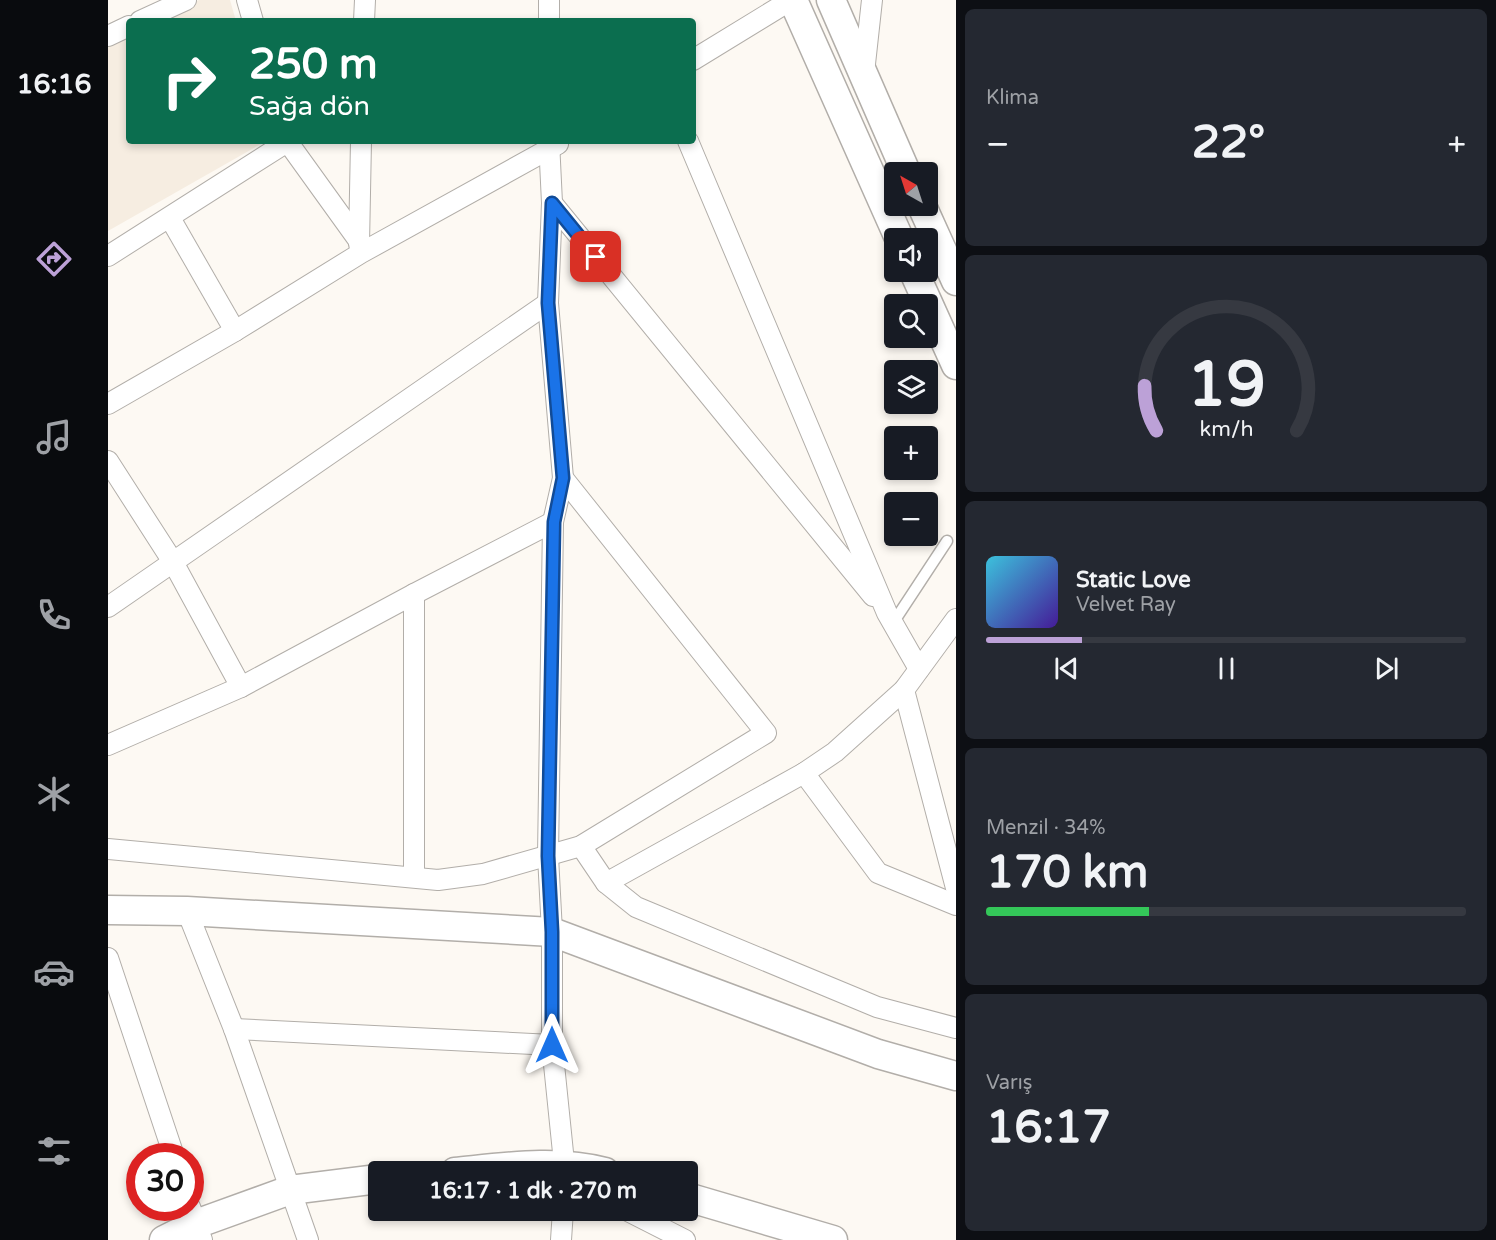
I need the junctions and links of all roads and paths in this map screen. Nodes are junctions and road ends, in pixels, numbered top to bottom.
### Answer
1 (186, 0) edge
2 (247, 0) edge
3 (365, 0) edge
4 (549, 0) edge
5 (792, 0) edge
6 (831, 0) edge
7 (872, 0) edge
8 (147, 18) edge
9 (252, 18) edge
10 (364, 18) edge
11 (549, 18) edge
12 (126, 27) edge
13 (108, 36) edge
14 (696, 58) edge
15 (864, 78) junction
16 (282, 144) edge
17 (289, 144) edge
18 (361, 144) edge
19 (554, 144) edge
20 (689, 144) edge
21 (902, 162) edge
22 (552, 203) junction
23 (926, 216) edge
24 (170, 218) junction
25 (895, 228) edge
26 (360, 247) junction
27 (108, 256) edge
28 (956, 281) edge
29 (919, 282) edge
30 (548, 303) junction
31 (235, 331) junction
32 (956, 365) edge
33 (108, 404) edge
34 (108, 461) edge
35 (563, 478) junction
36 (554, 522) junction
37 (948, 541) dead end
38 (172, 562) junction
39 (414, 594) junction
40 (108, 608) edge
41 (890, 618) junction
42 (956, 619) edge
43 (919, 669) junction
44 (241, 687) junction
45 (904, 690) junction
46 (108, 745) edge
47 (804, 773) junction
48 (581, 846) junction
49 (108, 849) edge
50 (548, 856) junction
51 (414, 877) junction
52 (606, 883) junction
53 (956, 888) edge
54 (956, 905) edge
55 (108, 910) edge
56 (187, 911) junction
57 (552, 932) junction
58 (108, 958) edge
59 (956, 1028) edge
60 (234, 1029) junction
61 (552, 1045) junction
62 (956, 1077) edge
63 (170, 1143) edge
64 (566, 1161) edge
65 (368, 1180) edge
66 (290, 1190) junction
67 (698, 1200) edge
68 (562, 1221) edge
69 (648, 1221) edge
70 (196, 1224) edge
71 (164, 1240) edge
72 (308, 1240) edge
73 (561, 1240) edge
74 (685, 1240) edge
75 (833, 1240) edge

1 - 8 street
2 - 9 street
3 - 10 street
4 - 11 street
5 - 14 street
5 - 25 street
6 - 15 street
7 - 15 street
12 - 13 street
15 - 21 street
16 - 24 street
17 - 26 street
18 - 26 street
19 - 22 street
19 - 26 street
20 - 41 street
22 - 30 street
22 - 41 street
23 - 28 street
24 - 27 street
24 - 31 street
26 - 31 street
29 - 32 street
30 - 35 street
30 - 38 street
31 - 33 street
34 - 38 street
35 - 36 street
35 - 48 street
36 - 39 street
36 - 50 street
37 - 41 lane
38 - 40 street
38 - 44 street
39 - 44 street
39 - 51 street
41 - 43 street
42 - 43 street
43 - 45 street
44 - 46 street
45 - 47 street
45 - 53 street
47 - 52 street
47 - 54 street
48 - 50 street
48 - 52 street
49 - 51 street
50 - 51 street
50 - 57 street
52 - 59 street
55 - 56 street
56 - 57 street
56 - 60 street
57 - 61 street
57 - 62 street
58 - 63 street
60 - 61 street
60 - 66 street
61 - 64 street
65 - 66 street
66 - 70 street
66 - 72 street
67 - 75 street
68 - 73 street
69 - 74 street
70 - 71 street

